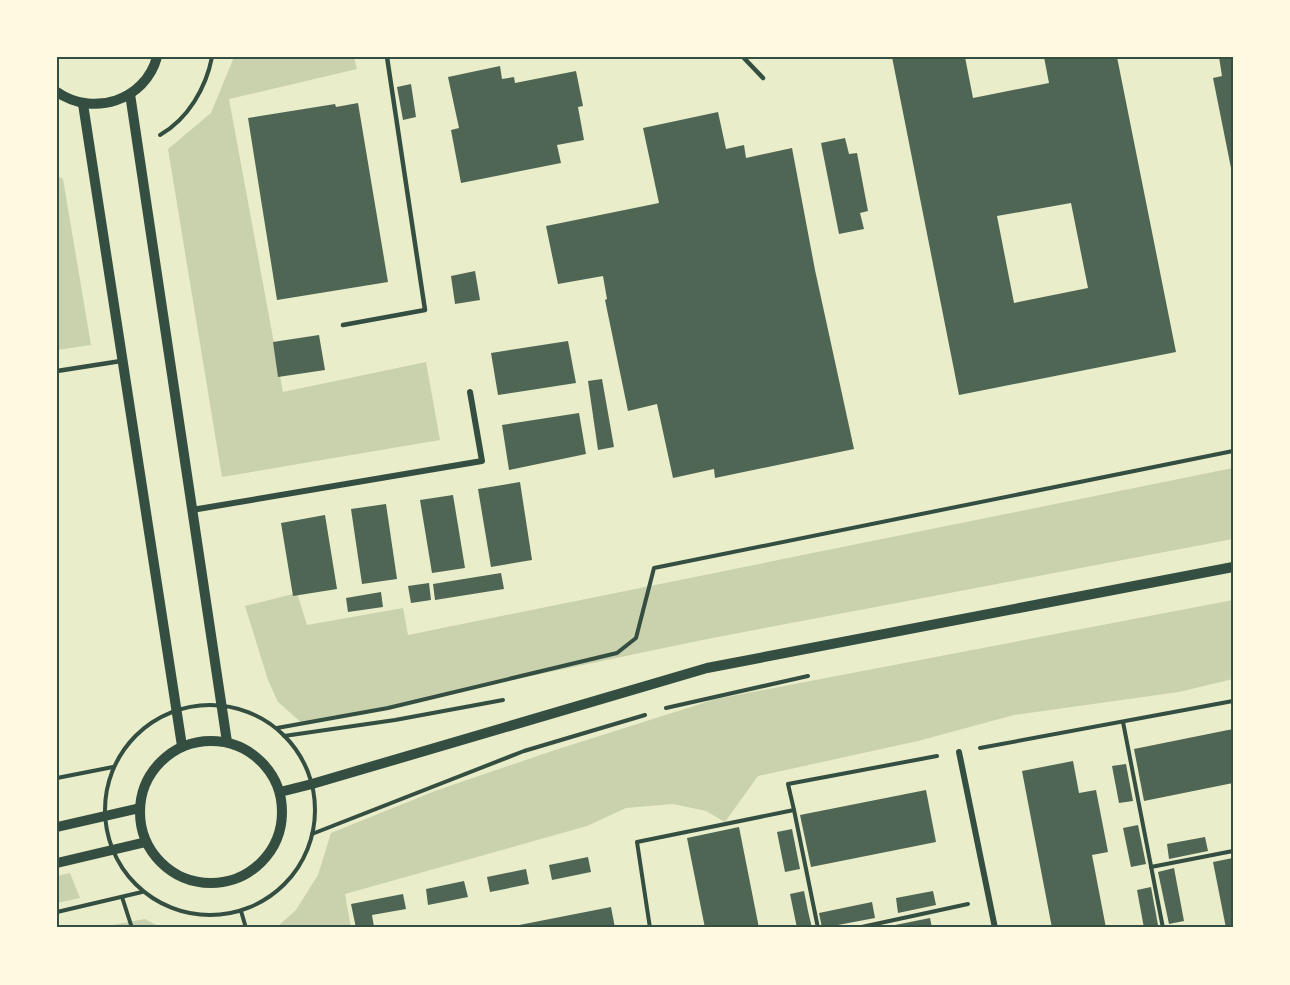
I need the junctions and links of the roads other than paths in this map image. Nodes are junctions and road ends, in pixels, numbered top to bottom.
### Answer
1 (157, 57) edge
2 (387, 57) edge
3 (743, 57) edge
4 (763, 78) dead end
5 (57, 92) edge
6 (130, 94) junction
7 (83, 104) junction
8 (343, 325) dead end
9 (122, 361) junction
10 (57, 371) edge
11 (470, 392) dead end
12 (192, 510) junction
13 (1233, 567) edge
14 (227, 742) junction
15 (182, 746) junction
16 (958, 752) road end
17 (280, 792) junction
18 (140, 807) junction
19 (57, 827) edge
20 (146, 842) junction
21 (57, 863) edge
22 (995, 928) edge

1 - 6 street
2 - 8 lane
3 - 4 lane
5 - 7 street
6 - 7 street
6 - 12 street
7 - 9 street
9 - 10 lane
9 - 15 street
11 - 12 street
12 - 14 street
13 - 17 street
14 - 15 street
14 - 17 street
15 - 18 street
16 - 22 street
17 - 20 street
18 - 19 street
18 - 20 street
20 - 21 street

